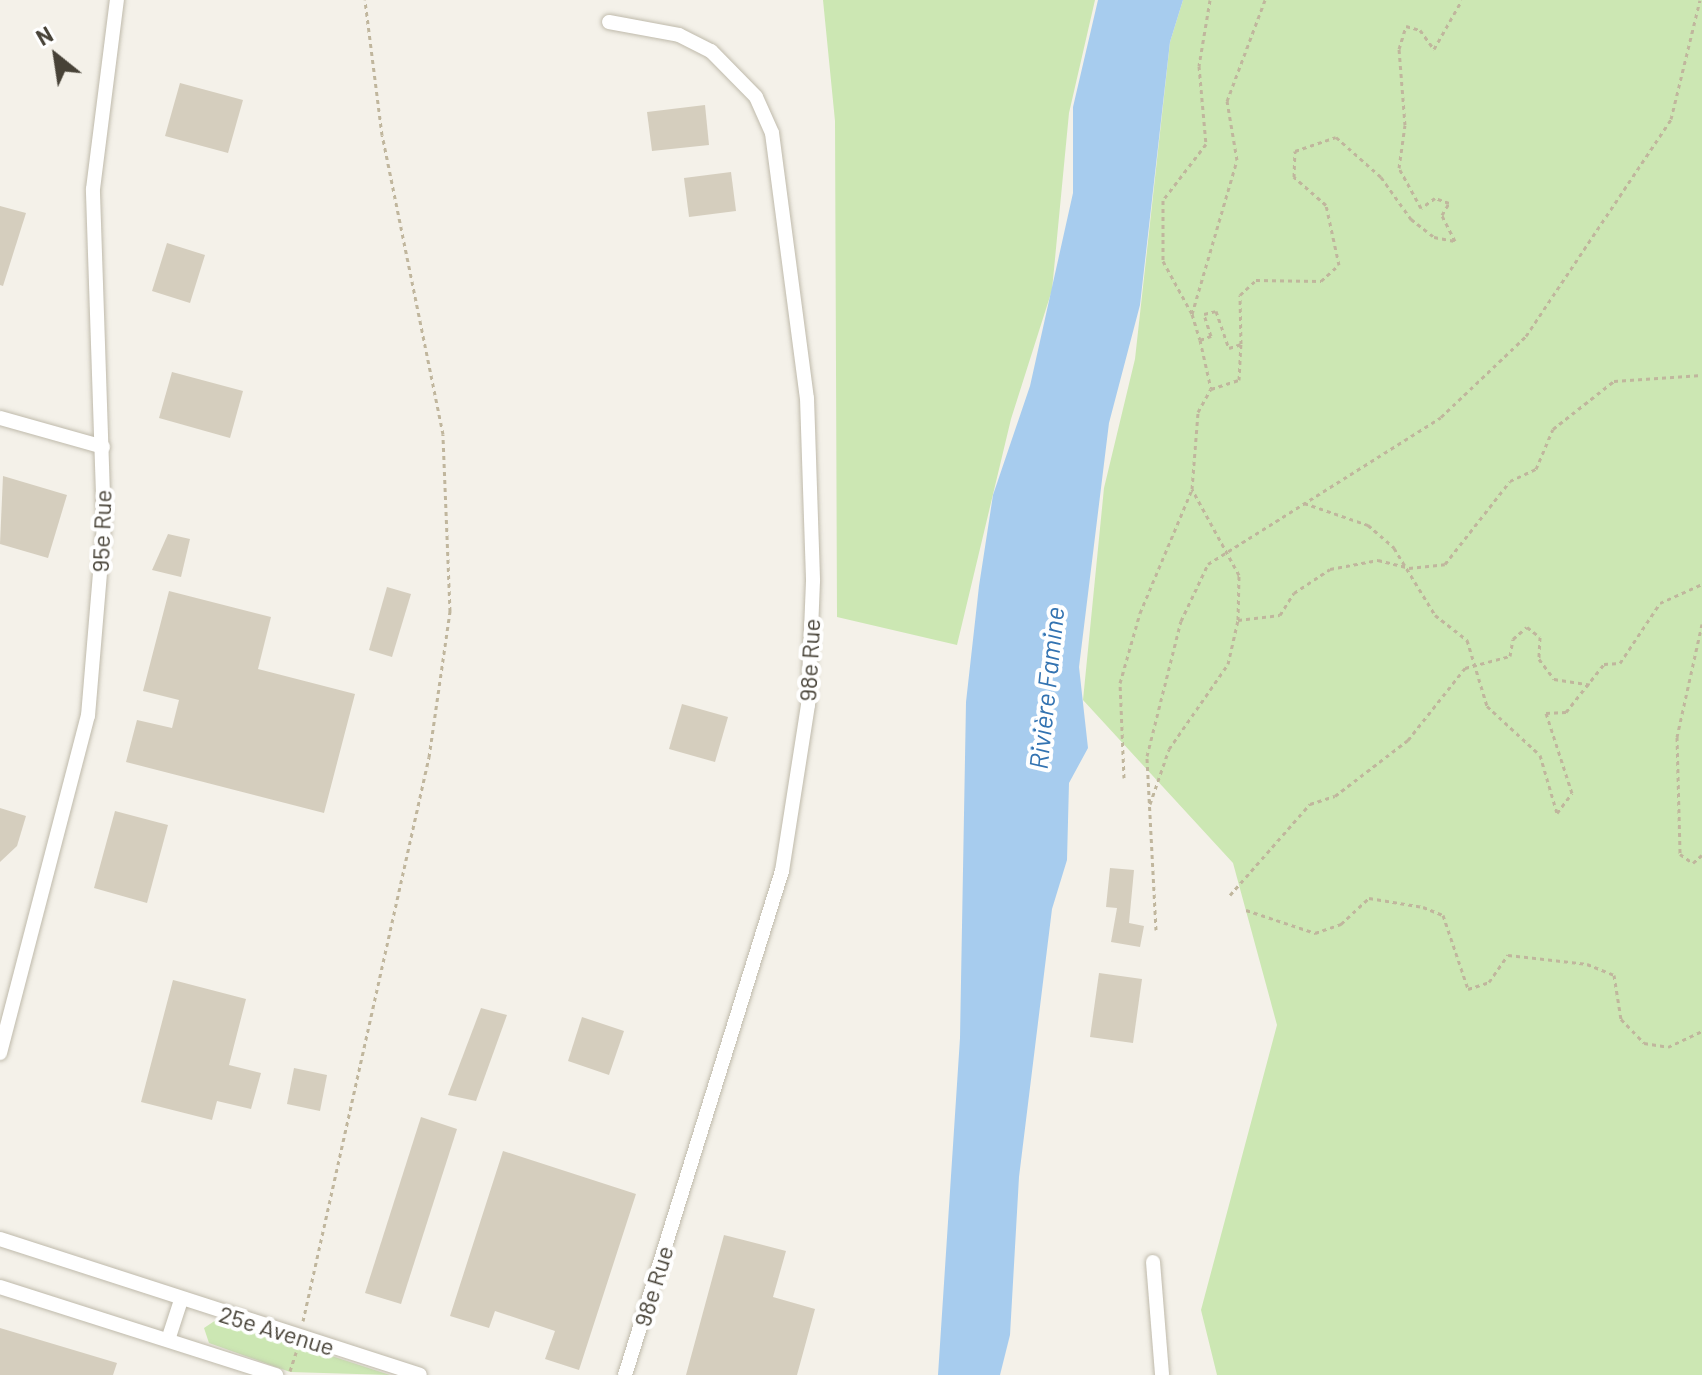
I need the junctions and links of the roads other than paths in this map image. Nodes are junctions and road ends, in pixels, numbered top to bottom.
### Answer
1 (117, 0) edge
2 (609, 22) dead end
3 (0, 418) edge
4 (103, 447) junction
5 (0, 1053) edge
6 (0, 1239) edge
7 (1153, 1262) dead end
8 (0, 1287) edge
9 (181, 1300) junction
10 (169, 1337) junction
11 (283, 1373) edge
12 (420, 1375) edge
13 (625, 1375) edge
14 (1162, 1375) edge

1 - 4 street, 95e Rue
2 - 13 street, 98e Rue
3 - 4 street
4 - 5 street, 95e Rue
6 - 9 street, 25e Avenue
7 - 14 street
8 - 10 street, 25e Avenue
9 - 10 street
9 - 12 street, 25e Avenue
10 - 11 street, 25e Avenue

